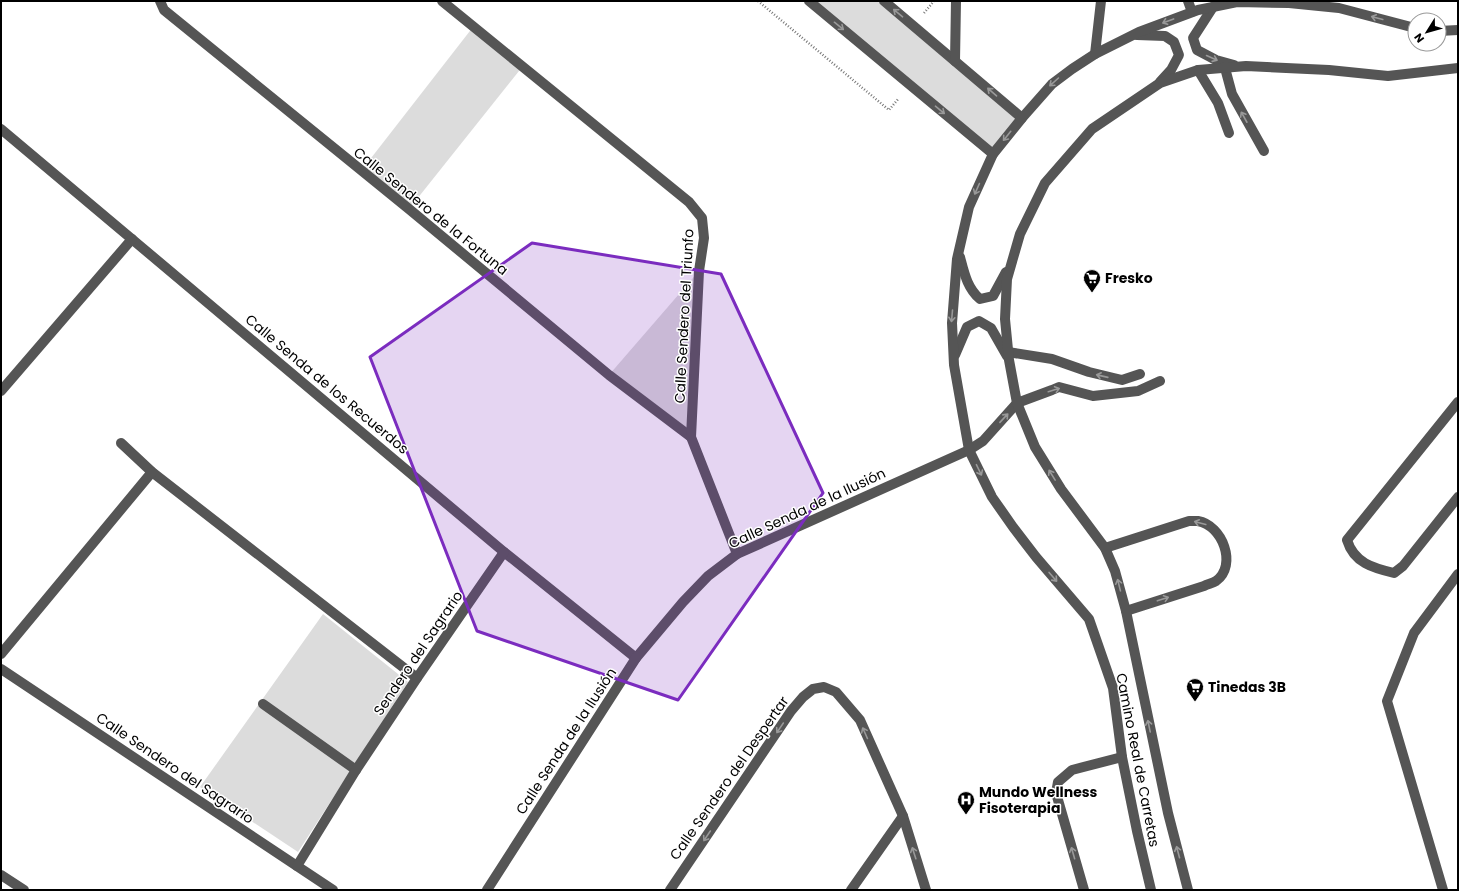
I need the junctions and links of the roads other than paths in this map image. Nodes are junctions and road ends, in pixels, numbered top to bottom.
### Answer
1 (160, 1) edge
2 (442, 1) edge
3 (809, 1) edge
4 (884, 1) edge
5 (956, 1) edge
6 (1101, 1) edge
7 (1188, 1) edge
8 (1213, 7) junction
9 (1192, 12) junction
10 (1407, 26) edge
11 (1458, 30) edge
12 (1447, 31) edge
13 (1132, 35) junction
14 (1095, 54) junction
15 (955, 61) junction
16 (1239, 67) junction
17 (1225, 68) junction
18 (1458, 68) edge
19 (1198, 70) junction
20 (1158, 85) junction
21 (1022, 118) junction
22 (1, 129) edge
23 (1229, 133) dead end
24 (1264, 151) dead end
25 (993, 154) junction
26 (132, 239) junction
27 (958, 253) junction
28 (1013, 259) junction
29 (1008, 356) junction
30 (954, 357) junction
31 (1140, 374) dead end
32 (1160, 381) dead end
33 (1, 391) edge
34 (1458, 402) edge
35 (1017, 403) junction
36 (692, 437) junction
37 (121, 443) dead end
38 (969, 450) junction
39 (152, 472) junction
40 (1458, 497) edge
41 (1105, 548) junction
42 (504, 552) junction
43 (737, 554) junction
44 (1458, 574) edge
45 (1126, 611) junction
46 (1, 654) edge
47 (636, 658) junction
48 (1, 669) edge
49 (417, 678) junction
50 (263, 704) dead end
51 (1122, 757) junction
52 (356, 770) junction
53 (903, 816) junction
54 (297, 866) junction
55 (1, 875) edge
56 (24, 890) edge
57 (333, 890) edge
58 (487, 890) edge
59 (670, 890) edge
60 (851, 890) edge
61 (926, 890) edge
62 (1084, 890) edge
63 (1151, 890) edge
64 (1188, 890) edge
65 (1443, 890) edge

1 - 36 street, Calle Sendero de la Fortuna
2 - 36 street, Calle Sendero del Triunfo
3 -> 25 street
15 -> 4 street
5 - 15 street
6 - 14 street
7 - 9 street
8 - 9 street, Camino Real de Carretas
10 -> 8 street, Camino Real de Carretas
8 -> 16 street
9 -> 13 street, Camino Real de Carretas
11 - 12 street
13 - 14 street, Camino Real de Carretas
13 - 20 street
14 -> 21 street, Camino Real de Carretas
21 -> 15 street
16 - 17 street, Camino Real de Carretas
16 - 18 street, Camino Real de Carretas
17 - 19 street, Camino Real de Carretas
24 -> 17 street
19 - 20 street, Camino Real de Carretas
19 - 23 street
20 - 28 street, Camino Real de Carretas
21 -> 25 street, Camino Real de Carretas
22 - 26 street, Calle Senda de los Recuerdos
25 -> 27 street, Camino Real de Carretas
26 - 33 street
26 - 42 street, Calle Senda de los Recuerdos
27 - 28 street
27 -> 30 street, Camino Real de Carretas
28 - 29 street, Camino Real de Carretas
29 - 30 street
31 -> 29 street
29 - 35 street, Camino Real de Carretas
30 - 38 street, Camino Real de Carretas
35 -> 32 street
34 - 40 street
38 -> 35 street, Calle Senda de la Ilusión
41 -> 35 street, Camino Real de Carretas
36 - 43 street, Calle Sendero del Triunfo
37 - 39 street
38 - 43 street, Calle Senda de la Ilusión
38 -> 51 street, Camino Real de Carretas
39 - 46 street
39 - 49 street
45 -> 41 street, Camino Real de Carretas
45 -> 41 street
42 - 47 street, Calle Senda de los Recuerdos
42 - 49 street, Sendero del Sagrario
43 - 47 street, Calle Senda de la Ilusión
44 - 65 street
64 -> 45 street, Camino Real de Carretas
47 - 58 street, Calle Senda de la Ilusión
48 - 54 street, Calle Sendero del Sagrario
49 - 52 street, Sendero del Sagrario
50 - 52 street
62 -> 51 street
51 - 63 street, Camino Real de Carretas
52 - 54 street, Sendero del Sagrario
53 -> 59 street, Calle Sendero del Despertar
53 - 60 street
61 -> 53 street, Calle Sendero del Despertar
54 - 57 street, Calle Sendero del Sagrario
55 - 56 street

